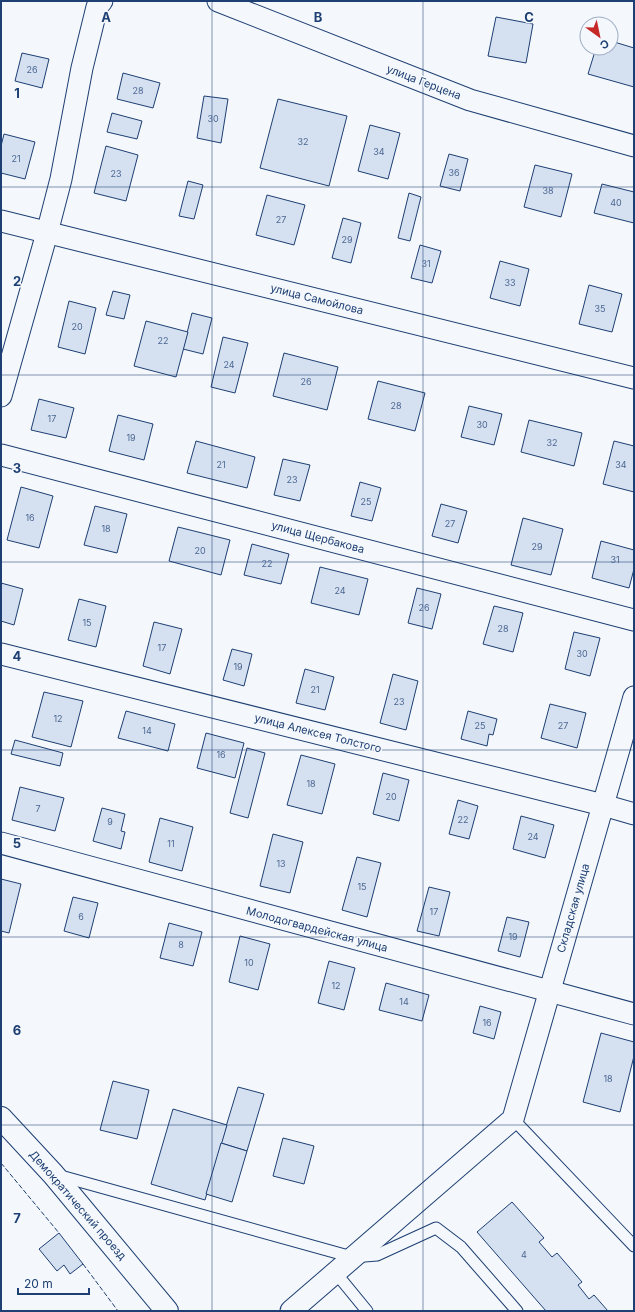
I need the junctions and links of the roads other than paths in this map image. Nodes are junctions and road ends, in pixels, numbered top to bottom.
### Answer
1 (102, 1) edge
2 (218, 1) edge
3 (634, 146) edge
4 (1, 221) edge
5 (47, 232) junction
6 (634, 378) edge
7 (1, 396) edge
8 (1, 455) edge
9 (634, 620) edge
10 (1, 654) edge
11 (634, 697) edge
12 (603, 805) junction
13 (634, 814) edge
14 (1, 843) edge
15 (549, 992) junction
16 (634, 1014) edge
17 (1, 1118) edge
18 (512, 1119) junction
19 (53, 1174) junction
20 (634, 1246) edge
21 (352, 1257) junction
22 (335, 1272) junction
23 (168, 1311) edge
24 (291, 1311) edge
25 (367, 1311) edge
26 (517, 1311) edge

1 - 5 street
2 - 3 street, улица Герцена
4 - 5 street, улица Самойлова
5 - 6 street, улица Самойлова
5 - 7 street
8 - 9 street, улица Щербакова
10 - 12 street, улица Алексея Толстого
11 - 12 street, Складская улица
12 - 13 street, улица Алексея Толстого
12 - 15 street, Складская улица
14 - 15 street, Молодогвардейская улица
15 - 16 street, Молодогвардейская улица
15 - 18 street, Складская улица
17 - 19 main road, Демократический проезд
18 - 20 lane
18 - 21 street
19 - 21 lane
19 - 23 main road, Демократический проезд
21 - 22 street
21 - 26 lane
22 - 24 street
22 - 25 lane

